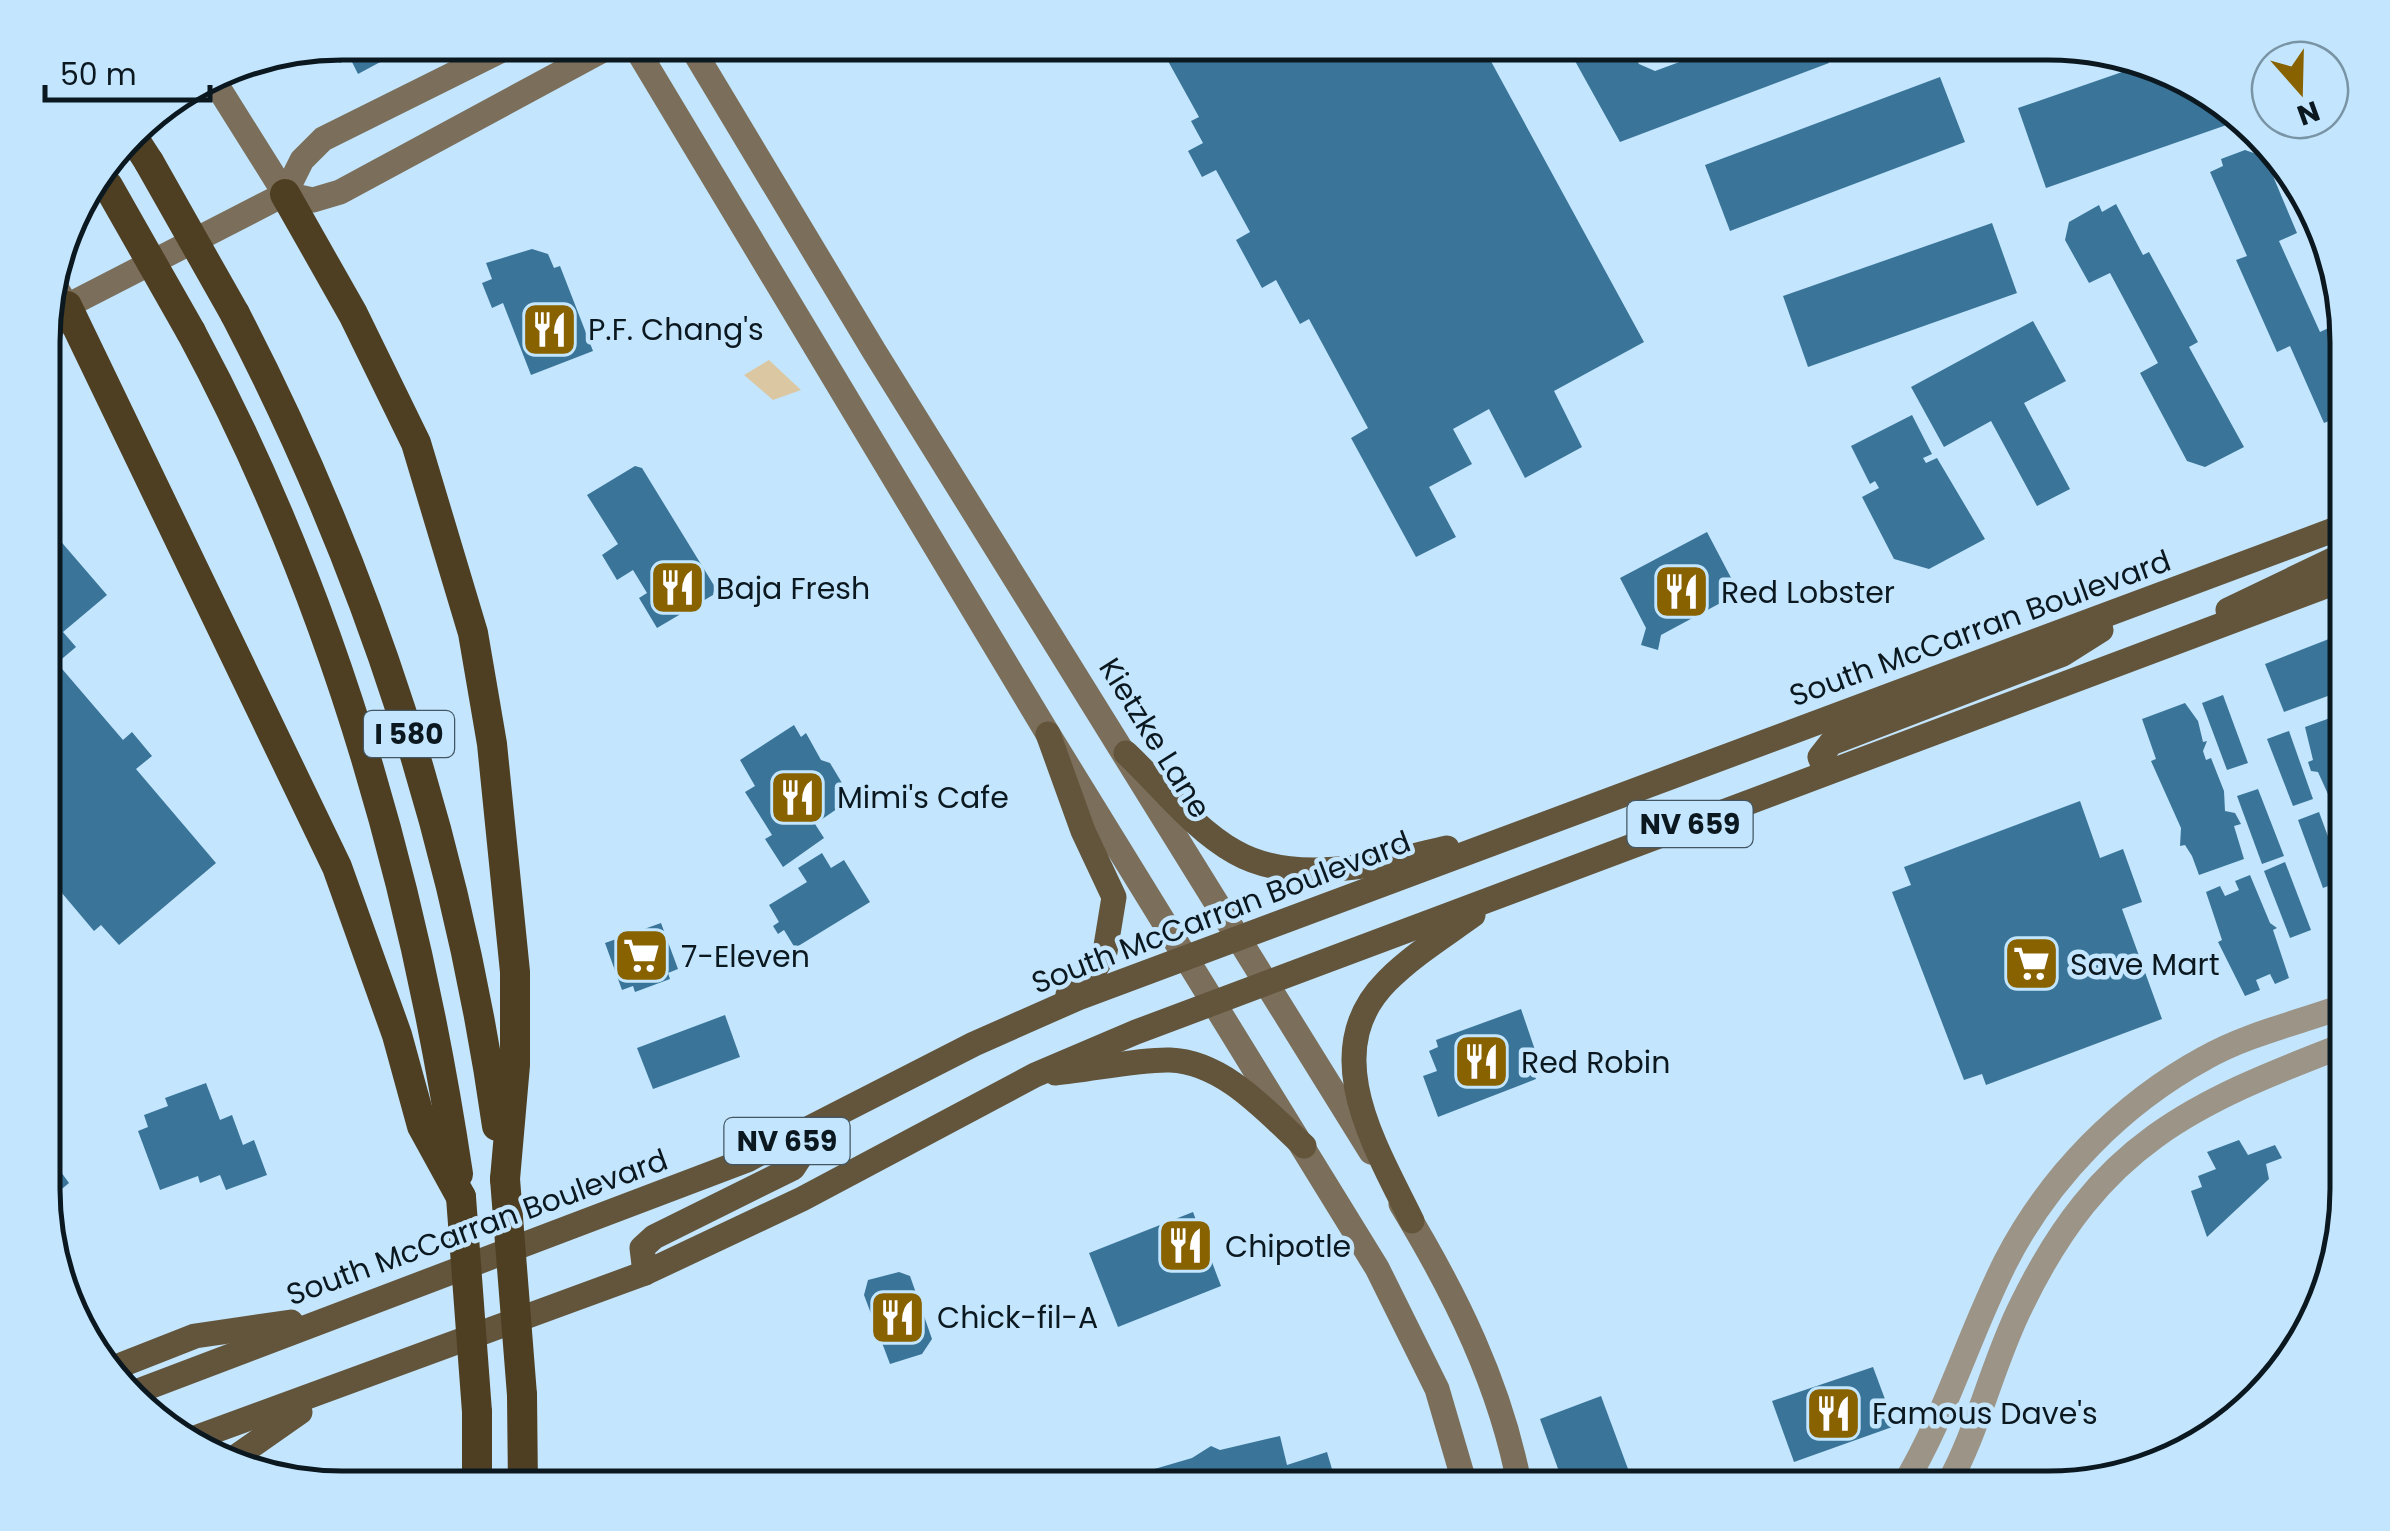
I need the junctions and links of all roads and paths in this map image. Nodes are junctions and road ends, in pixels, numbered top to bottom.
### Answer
1 (480, 60) edge
2 (583, 60) edge
3 (645, 60) edge
4 (700, 60) edge
5 (219, 89) edge
6 (139, 147) edge
7 (107, 186) edge
8 (286, 194) junction
9 (65, 293) edge
10 (62, 310) edge
11 (2329, 533) edge
12 (2329, 561) edge
13 (2329, 585) edge
14 (2143, 604) junction
15 (2211, 629) junction
16 (1048, 734) junction
17 (1126, 753) junction
18 (1826, 772) junction
19 (1550, 823) junction
20 (1500, 896) junction
21 (1242, 939) junction
22 (1187, 960) junction
23 (1269, 984) junction
24 (1218, 1003) junction
25 (1050, 1010) junction
26 (2329, 1011) edge
27 (2329, 1051) edge
28 (1035, 1075) junction
29 (821, 1124) junction
30 (1304, 1146) junction
31 (505, 1179) junction
32 (462, 1197) junction
33 (1412, 1221) junction
34 (645, 1273) junction
35 (321, 1319) junction
36 (122, 1366) edge
37 (373, 1372) junction
38 (143, 1388) edge
39 (204, 1434) edge
40 (241, 1452) edge
41 (1461, 1470) edge
42 (1515, 1470) edge
43 (1912, 1470) edge
44 (1956, 1470) edge
45 (477, 1471) edge
46 (523, 1471) edge

1 - 8 main road
2 - 8 main road
3 - 16 main road
4 - 17 main road, Kietzke Lane
5 - 8 main road
6 - 31 highway, I 580, bridge
7 - 32 highway, I 580, bridge
8 - 9 main road
8 - 31 highway
10 - 32 highway
11 - 14 main road, South McCarran Boulevard / NV 659
12 - 15 main road
13 - 15 main road, NV 659
14 - 18 main road
14 - 19 main road, South McCarran Boulevard / NV 659
15 - 18 main road, NV 659
16 - 22 main road
16 - 25 main road
17 - 19 main road
17 - 21 main road, Kietzke Lane
18 - 20 main road, NV 659
19 - 21 main road, South McCarran Boulevard / NV 659
20 - 23 main road, NV 659
20 - 33 main road
21 - 22 main road, South McCarran Boulevard / NV 659
21 - 23 main road, Kietzke Lane
22 - 24 main road
22 - 25 main road, South McCarran Boulevard / NV 659
23 - 24 main road, NV 659
23 - 33 main road, Kietzke Lane
24 - 28 main road, NV 659
24 - 30 main road
25 - 29 main road, South McCarran Boulevard / NV 659
26 - 43 street
27 - 44 street
28 - 30 main road
28 - 34 main road, NV 659
29 - 34 main road
29 - 35 main road, South McCarran Boulevard / NV 659
30 - 41 main road
31 - 46 highway, I 580, bridge
32 - 45 highway, I 580, bridge
33 - 42 main road, Kietzke Lane
34 - 37 main road, NV 659
35 - 36 main road
35 - 38 main road, South McCarran Boulevard / NV 659
37 - 39 main road, NV 659
37 - 40 main road

